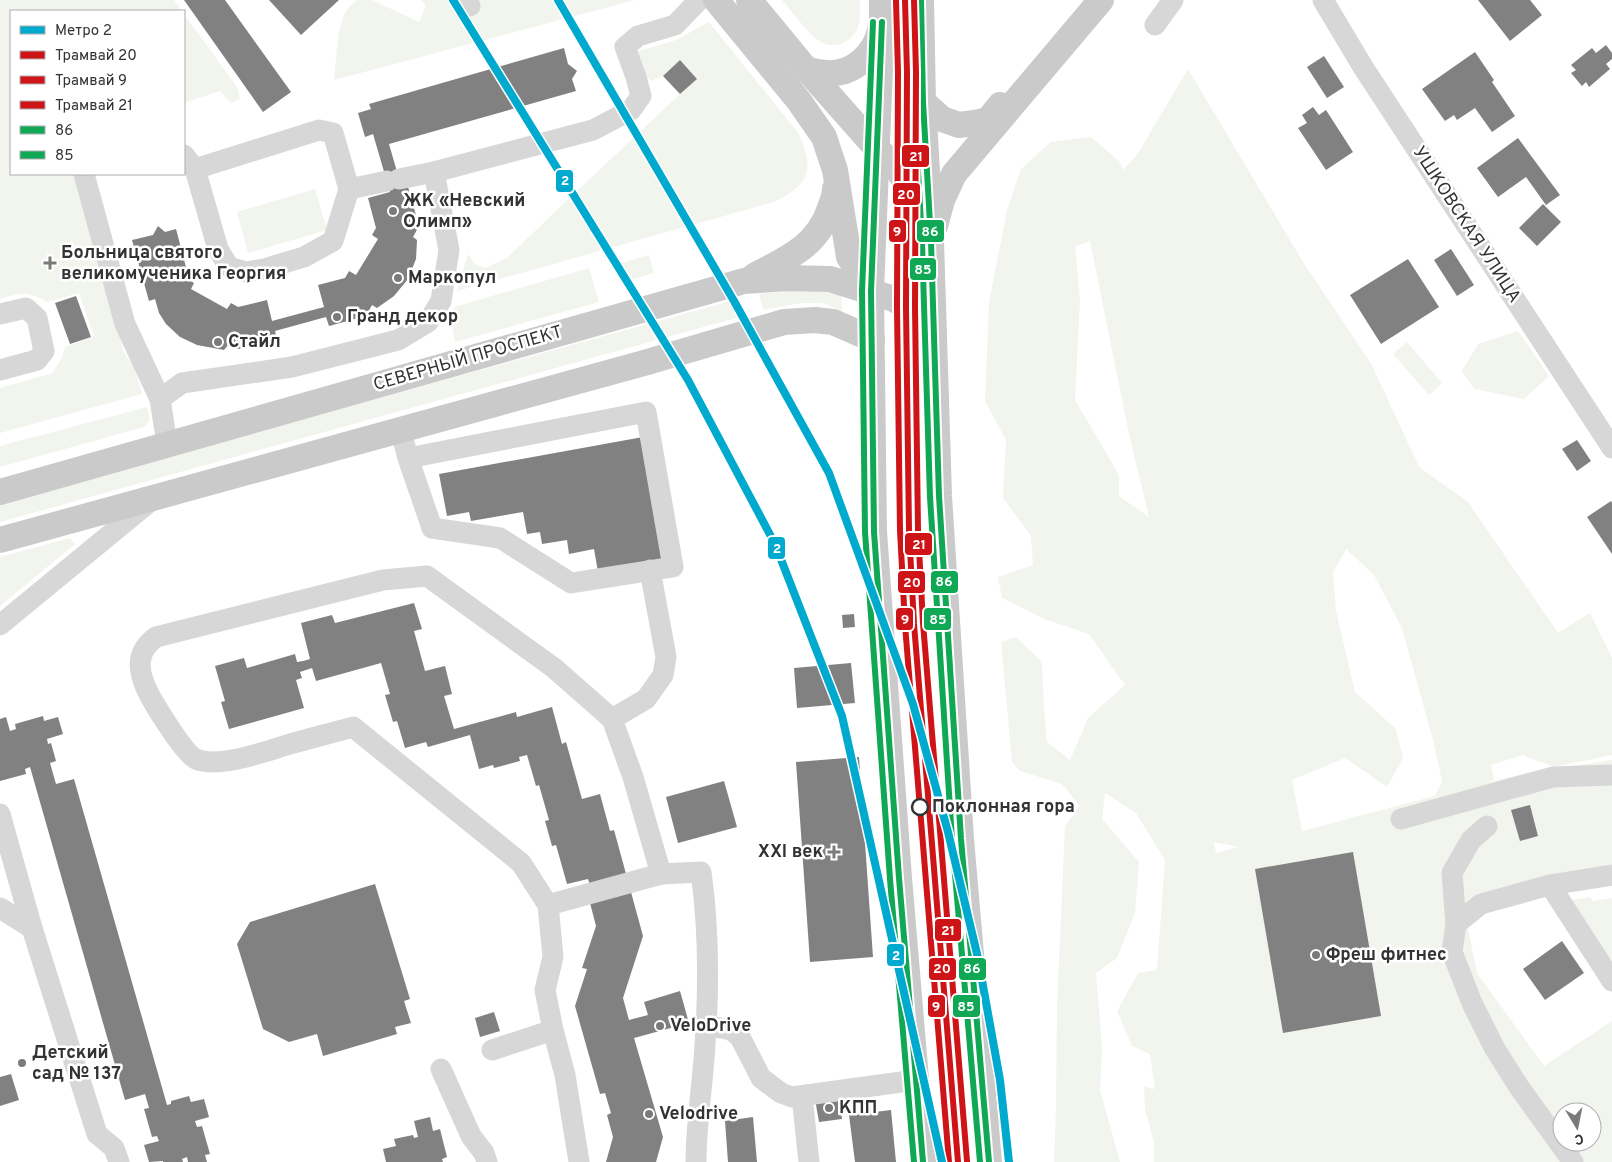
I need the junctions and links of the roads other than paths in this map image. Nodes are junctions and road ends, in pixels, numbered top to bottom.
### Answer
1 (699, 0) edge
2 (716, 0) edge
3 (749, 0) edge
4 (920, 0) edge
5 (1090, 0) edge
6 (1101, 0) edge
7 (1174, 0) edge
8 (1323, 0) edge
9 (882, 10) edge
10 (1155, 25) dead end
11 (807, 70) junction
12 (923, 102) junction
13 (876, 149) junction
14 (189, 162) edge
15 (835, 170) junction
16 (434, 172) junction
17 (84, 175) edge
18 (349, 189) junction
19 (931, 241) junction
20 (744, 281) junction
21 (871, 291) junction
22 (0, 314) edge
23 (933, 324) junction
24 (872, 339) junction
25 (0, 370) edge
26 (160, 399) junction
27 (400, 431) junction
28 (167, 444) junction
29 (1612, 448) edge
30 (408, 458) junction
31 (0, 492) edge
32 (154, 498) junction
33 (0, 540) edge
34 (650, 570) junction
35 (0, 625) edge
36 (612, 719) junction
37 (1612, 775) edge
38 (0, 814) edge
39 (1400, 819) dead end
40 (1488, 826) dead end
41 (3, 836) edge
42 (660, 874) junction
43 (1612, 876) edge
44 (1550, 885) junction
45 (548, 905) junction
46 (0, 908) edge
47 (1456, 924) junction
48 (32, 928) junction
49 (1612, 981) edge
50 (705, 1025) junction
51 (552, 1030) junction
52 (492, 1050) dead end
53 (441, 1069) dead end
54 (916, 1080) junction
55 (802, 1096) junction
56 (118, 1162) edge
57 (487, 1162) edge
58 (579, 1162) edge
59 (696, 1162) edge
60 (809, 1162) edge
61 (923, 1162) edge
62 (989, 1162) edge
63 (1573, 1162) edge

1 - 16 street
2 - 15 main road
3 - 11 main road
4 - 12 main road
5 - 12 main road
6 - 19 main road
7 - 10 street
8 - 29 street, УШКОВСКАЯ УЛИЦА
9 - 11 main road
9 - 13 main road
11 - 13 main road
12 - 19 main road
13 - 19 main road
13 - 21 main road
14 - 18 street
14 - 18 street
15 - 20 main road
15 - 21 main road
16 - 18 street
16 - 26 street
17 - 26 street
19 - 23 main road
20 - 21 main road, СЕВЕРНЫЙ ПРОСПЕКТ
20 - 28 main road, СЕВЕРНЫЙ ПРОСПЕКТ
21 - 23 main road, СЕВЕРНЫЙ ПРОСПЕКТ
21 - 24 main road
22 - 25 street
23 - 62 main road
24 - 27 main road
24 - 54 main road
26 - 28 street
27 - 30 street
27 - 32 main road
28 - 31 main road, СЕВЕРНЫЙ ПРОСПЕКТ
30 - 34 street
30 - 34 street
32 - 33 main road
32 - 35 street
34 - 36 street
36 - 42 street
36 - 45 street
37 - 39 street
38 - 41 street
40 - 47 street
41 - 48 street
42 - 45 street
42 - 50 street
43 - 44 street
44 - 47 street
44 - 49 street
45 - 51 street
46 - 48 street
47 - 63 street
48 - 56 street
50 - 55 street
50 - 59 street
51 - 52 street
51 - 58 street
53 - 57 street
54 - 55 street
54 - 61 main road
55 - 60 street

